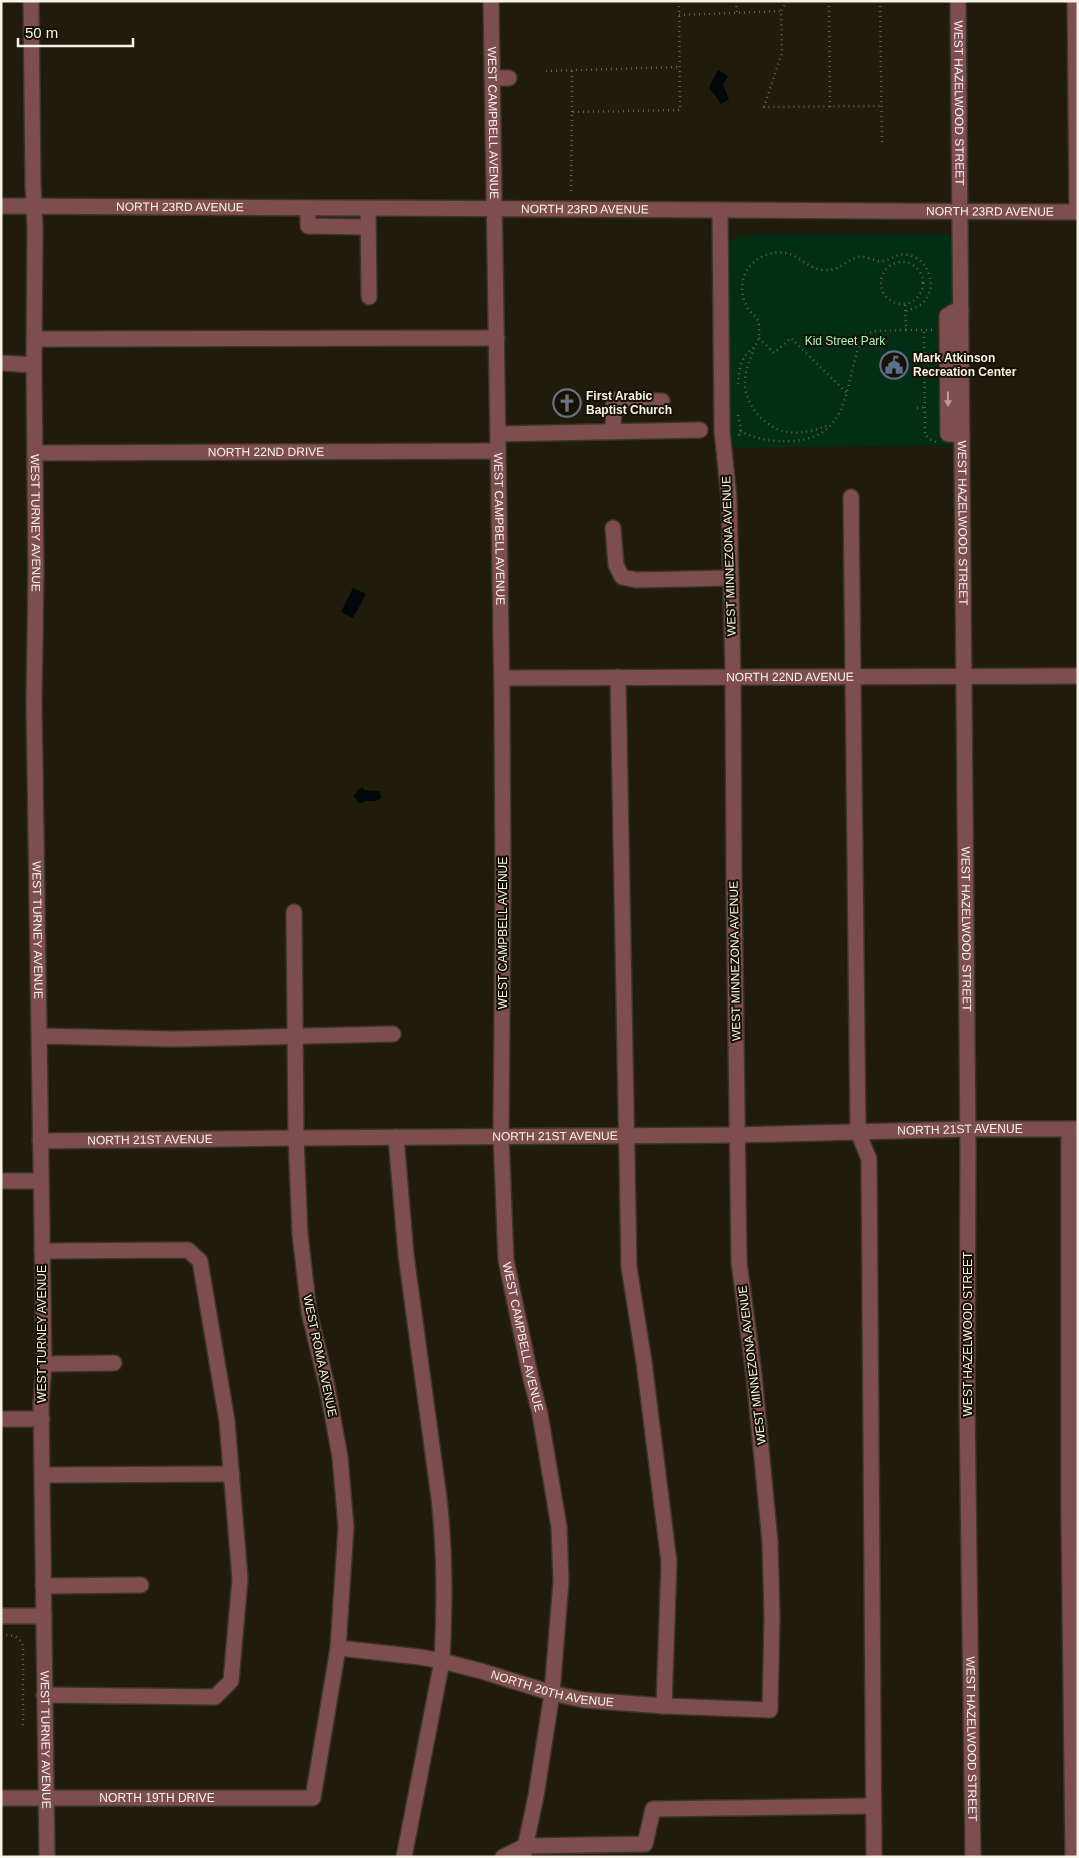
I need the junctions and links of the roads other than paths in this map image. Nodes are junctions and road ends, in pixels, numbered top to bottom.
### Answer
1 (31, 1) edge
2 (491, 1) edge
3 (958, 1) edge
4 (1075, 1) edge
5 (492, 78) junction
6 (508, 78) dead end
7 (1, 206) edge
8 (34, 206) junction
9 (308, 208) junction
10 (368, 208) junction
11 (494, 209) junction
12 (720, 210) junction
13 (961, 212) junction
14 (1078, 212) edge
15 (368, 228) junction
16 (369, 297) dead end
17 (497, 338) junction
18 (34, 339) junction
19 (1, 363) edge
20 (34, 365) junction
21 (662, 401) dead end
22 (700, 430) dead end
23 (613, 431) junction
24 (498, 434) junction
25 (498, 451) junction
26 (35, 453) junction
27 (851, 497) dead end
28 (613, 528) dead end
29 (731, 578) junction
30 (852, 676) junction
31 (964, 676) junction
32 (1078, 676) edge
33 (618, 677) junction
34 (733, 677) junction
35 (502, 678) junction
36 (294, 912) dead end
37 (393, 1034) dead end
38 (40, 1036) junction
39 (295, 1036) junction
40 (968, 1129) junction
41 (1073, 1129) edge
42 (858, 1132) junction
43 (738, 1135) junction
44 (501, 1136) junction
45 (627, 1136) junction
46 (396, 1137) junction
47 (296, 1138) junction
48 (40, 1141) junction
49 (1, 1181) edge
50 (41, 1181) junction
51 (42, 1251) junction
52 (114, 1363) dead end
53 (44, 1364) junction
54 (1, 1419) edge
55 (42, 1419) junction
56 (232, 1474) junction
57 (42, 1475) junction
58 (141, 1585) dead end
59 (43, 1586) junction
60 (1, 1616) edge
61 (44, 1616) junction
62 (338, 1648) junction
63 (442, 1661) junction
64 (552, 1694) junction
65 (44, 1695) junction
66 (664, 1706) junction
67 (770, 1710) joint
68 (1, 1798) edge
69 (46, 1798) junction
70 (313, 1798) joint
71 (874, 1806) junction
72 (524, 1851) edge
73 (46, 1857) edge
74 (404, 1857) edge
75 (503, 1857) edge
76 (874, 1857) edge
77 (973, 1857) edge
78 (1073, 1857) edge

1 - 8 street, WEST TURNEY AVENUE
2 - 5 street, WEST CAMPBELL AVENUE
3 - 13 street, WEST HAZELWOOD STREET
4 - 14 street
5 - 6 street
5 - 11 street, WEST CAMPBELL AVENUE
7 - 8 street, NORTH 23RD AVENUE
8 - 9 street, NORTH 23RD AVENUE
8 - 18 street, WEST TURNEY AVENUE
9 - 10 street, NORTH 23RD AVENUE
9 - 15 street
10 - 11 street, NORTH 23RD AVENUE
10 - 15 street
11 - 12 street, NORTH 23RD AVENUE
11 - 17 street, WEST CAMPBELL AVENUE
12 - 13 street, NORTH 23RD AVENUE
12 - 29 street, WEST MINNEZONA AVENUE
13 - 14 street, NORTH 23RD AVENUE
13 - 31 street, WEST HAZELWOOD STREET
15 - 16 street
17 - 18 street
17 - 24 street, WEST CAMPBELL AVENUE
18 - 20 street, WEST TURNEY AVENUE
19 - 20 street
20 - 26 street, WEST TURNEY AVENUE
21 - 23 street
22 - 23 street
23 - 24 street
24 - 25 street, WEST CAMPBELL AVENUE
25 - 26 street, NORTH 22ND DRIVE
25 - 35 street, WEST CAMPBELL AVENUE
26 - 38 street, WEST TURNEY AVENUE
27 - 30 street
28 - 29 street
29 - 34 street, WEST MINNEZONA AVENUE
30 - 31 street, NORTH 22ND AVENUE
30 - 34 street, NORTH 22ND AVENUE
30 - 42 street
31 - 32 street, NORTH 22ND AVENUE
31 - 40 street, WEST HAZELWOOD STREET
33 - 34 street, NORTH 22ND AVENUE
33 - 35 street, NORTH 22ND AVENUE
33 - 45 street
34 - 43 street, WEST MINNEZONA AVENUE
35 - 44 street, WEST CAMPBELL AVENUE
36 - 39 street, WEST ROMA AVENUE
37 - 39 street
38 - 39 street
38 - 48 street, WEST TURNEY AVENUE
39 - 47 street, WEST ROMA AVENUE
40 - 41 street, NORTH 21ST AVENUE
40 - 42 street, NORTH 21ST AVENUE
40 - 77 street, WEST HAZELWOOD STREET
41 - 78 street, NORTH 21ST AVENUE
42 - 43 street, NORTH 21ST AVENUE
42 - 71 street
43 - 45 street, NORTH 21ST AVENUE
43 - 67 street, WEST MINNEZONA AVENUE
44 - 45 street, NORTH 21ST AVENUE
44 - 46 street, NORTH 21ST AVENUE
44 - 64 street, WEST CAMPBELL AVENUE
45 - 66 street
46 - 47 street, NORTH 21ST AVENUE
46 - 63 street
47 - 48 street, NORTH 21ST AVENUE
47 - 62 street, WEST ROMA AVENUE
48 - 50 street, WEST TURNEY AVENUE
49 - 50 street
50 - 51 street, WEST TURNEY AVENUE
51 - 53 street, WEST TURNEY AVENUE
51 - 56 street
52 - 53 street
53 - 55 street, WEST TURNEY AVENUE
54 - 55 street
55 - 57 street, WEST TURNEY AVENUE
56 - 57 street
56 - 65 street
57 - 59 street, WEST TURNEY AVENUE
58 - 59 street
59 - 61 street, WEST TURNEY AVENUE
60 - 61 street
61 - 65 street, WEST TURNEY AVENUE
62 - 63 street, NORTH 20TH AVENUE
62 - 70 street, WEST ROMA AVENUE
63 - 64 street, NORTH 20TH AVENUE
63 - 74 street
64 - 66 street, NORTH 20TH AVENUE
64 - 72 street, WEST CAMPBELL AVENUE
65 - 69 street, WEST TURNEY AVENUE
66 - 67 street, NORTH 20TH AVENUE
68 - 69 street, NORTH 19TH DRIVE
69 - 70 street, NORTH 19TH DRIVE
69 - 73 street, WEST TURNEY AVENUE
71 - 72 street
71 - 76 street
72 - 75 street

